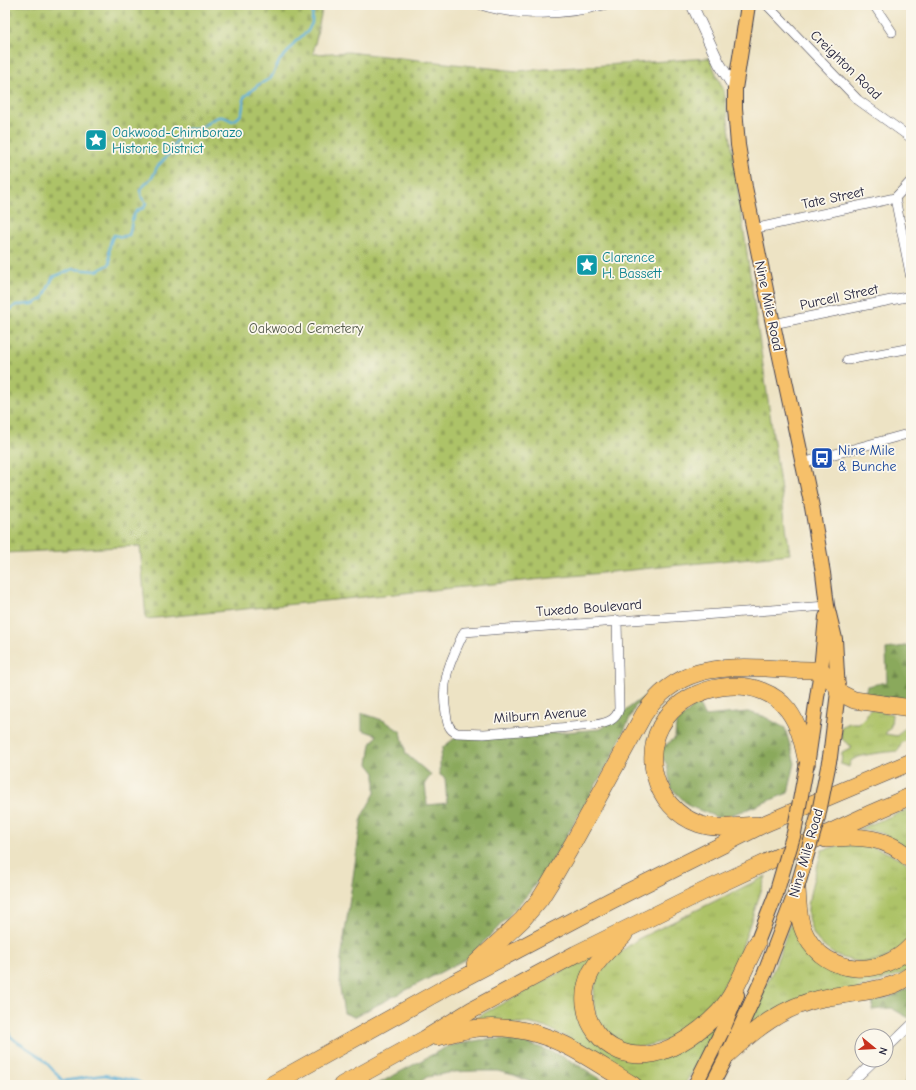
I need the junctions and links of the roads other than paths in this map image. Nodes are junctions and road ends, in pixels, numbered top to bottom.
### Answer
1 (482, 5) edge
2 (604, 5) edge
3 (692, 5) edge
4 (748, 5) edge
5 (767, 5) edge
6 (874, 5) edge
7 (572, 8) edge
8 (892, 32) dead end
9 (735, 90) junction
10 (911, 138) edge
11 (911, 181) edge
12 (895, 198) junction
13 (753, 229) junction
14 (911, 278) edge
15 (911, 296) edge
16 (773, 324) junction
17 (911, 348) edge
18 (847, 360) dead end
19 (911, 433) edge
20 (802, 463) junction
21 (827, 606) junction
22 (617, 620) junction
23 (821, 670) junction
24 (838, 689) junction
25 (911, 708) edge
26 (457, 733) joint
27 (911, 762) edge
28 (807, 763) junction
29 (911, 796) edge
30 (764, 824) junction
31 (812, 841) junction
32 (911, 860) edge
33 (797, 888) junction
34 (632, 927) junction
35 (758, 943) junction
36 (911, 946) edge
37 (911, 975) edge
38 (454, 983) junction
39 (911, 1025) edge
40 (425, 1039) junction
41 (894, 1041) edge
42 (728, 1054) junction
43 (867, 1068) edge
44 (271, 1085) edge
45 (342, 1085) edge
46 (633, 1085) edge
47 (695, 1085) edge
48 (712, 1085) edge
49 (849, 1085) edge

1 - 7 street
2 - 7 street
3 - 9 street
4 - 9 main road, Nine Mile Road
5 - 10 street, Creighton Road
6 - 8 street
9 - 13 main road, Nine Mile Road
11 - 12 street
12 - 13 street, Tate Street
12 - 14 street
13 - 16 main road, Nine Mile Road
15 - 16 street, Purcell Street
16 - 20 main road, Nine Mile Road
17 - 18 street
19 - 20 street
20 - 21 main road, Nine Mile Road
21 - 22 street, Tuxedo Boulevard
21 - 23 main road, Nine Mile Road
21 - 24 main road, Nine Mile Road
22 - 26 street, Milburn Avenue
22 - 26 street, Tuxedo Boulevard
23 - 24 highway
23 - 28 main road, Nine Mile Road
23 - 38 highway
24 - 25 highway
24 - 33 main road, Nine Mile Road, bridge
27 - 30 highway
28 - 30 highway
28 - 35 main road, Nine Mile Road, bridge
29 - 31 highway
30 - 38 highway
31 - 32 highway
31 - 34 highway
33 - 36 highway
33 - 42 main road, Nine Mile Road
34 - 35 highway
34 - 40 highway
35 - 47 main road, Nine Mile Road
37 - 42 highway
38 - 44 highway
39 - 41 street
40 - 45 highway
40 - 46 highway
42 - 48 main road, Nine Mile Road
43 - 49 street

